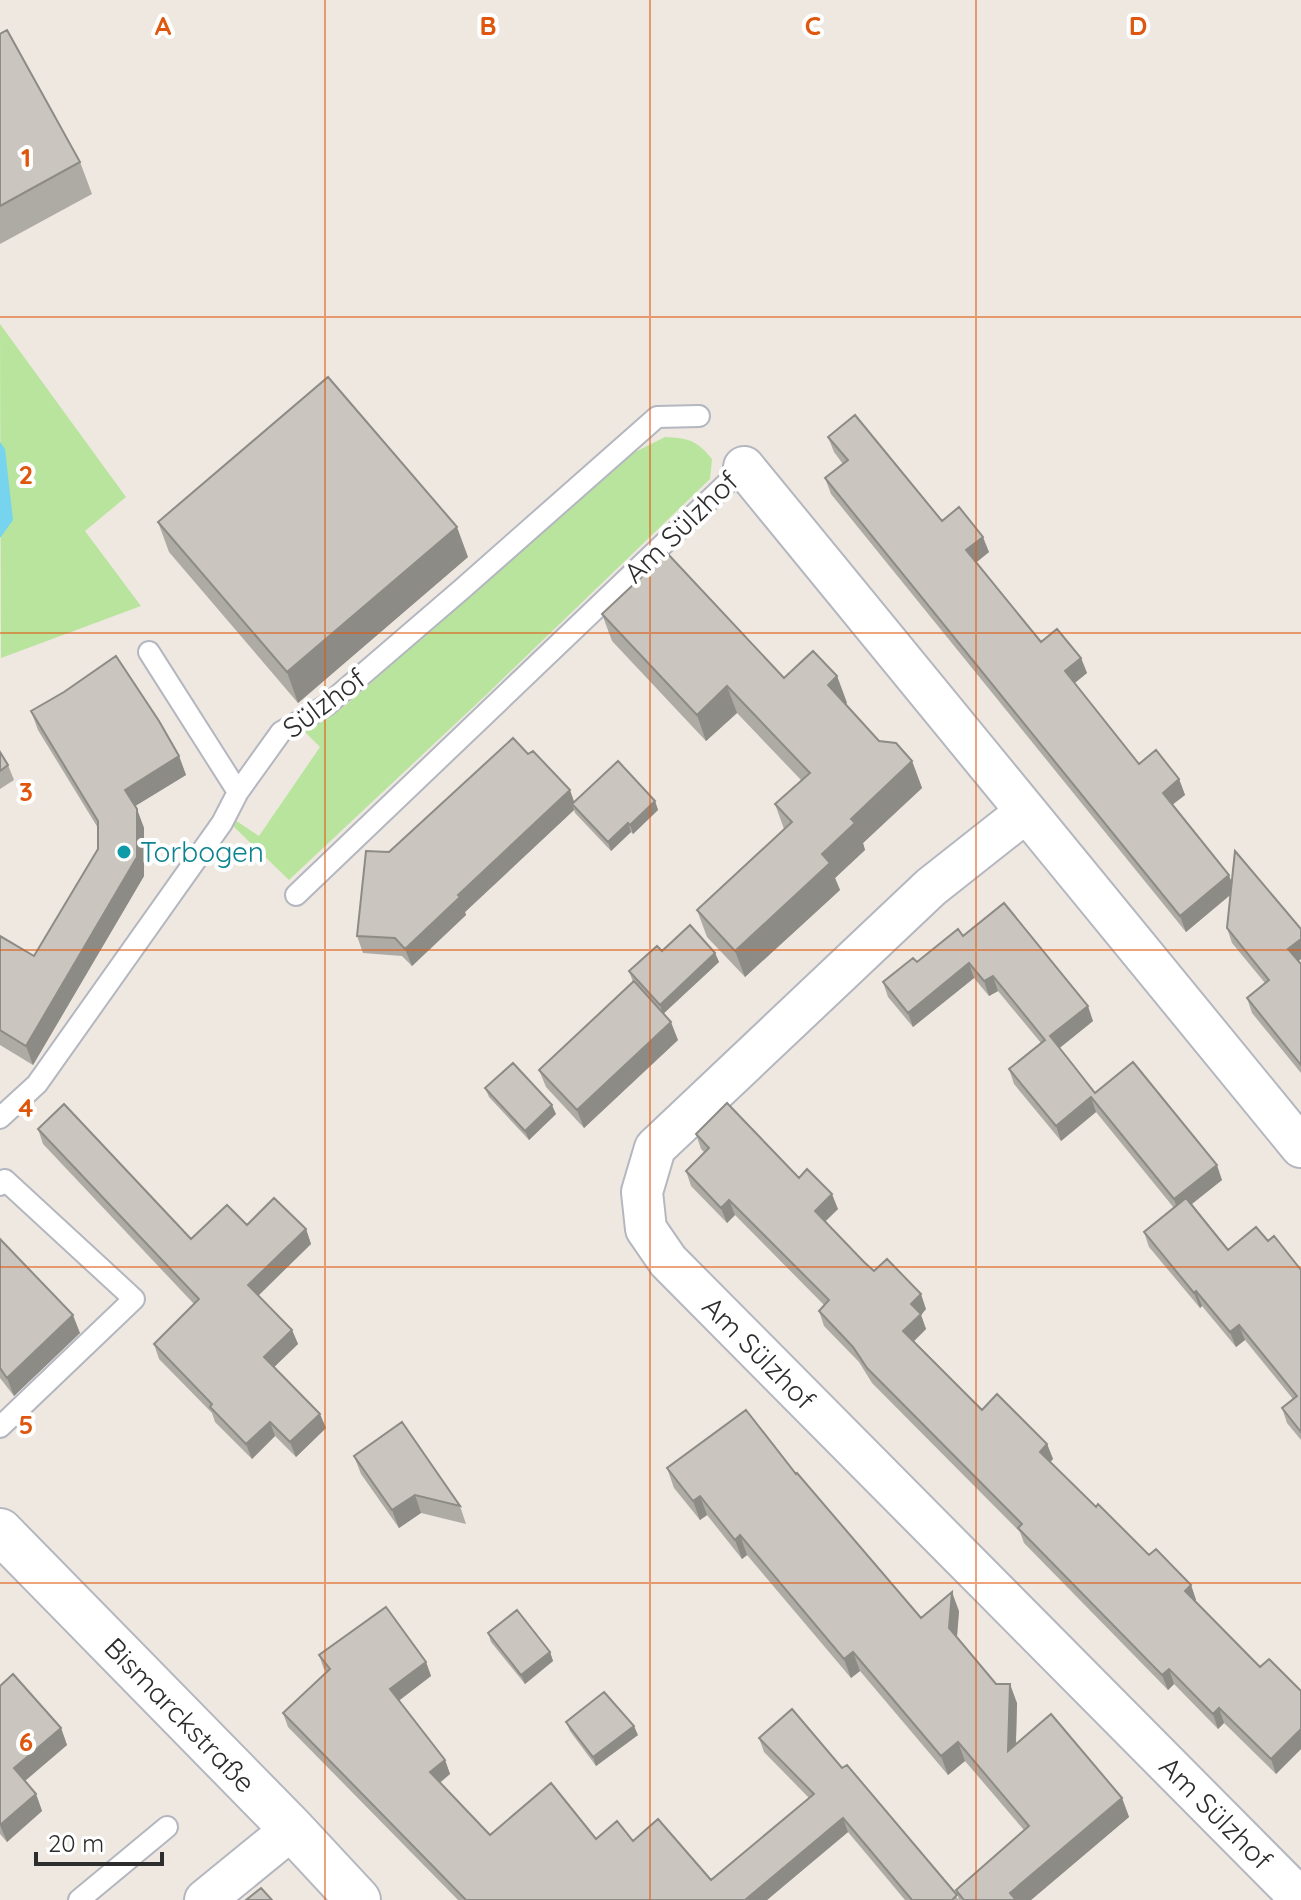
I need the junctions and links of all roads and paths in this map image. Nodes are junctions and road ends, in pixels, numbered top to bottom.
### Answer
1 (699, 416) dead end
2 (744, 467) joint
3 (149, 652) dead end
4 (238, 792) junction
5 (1026, 812) junction
6 (296, 895) dead end
7 (0, 1118) edge
8 (1301, 1147) edge
9 (0, 1185) edge
10 (0, 1427) edge
11 (0, 1531) edge
12 (167, 1827) dead end
13 (292, 1829) junction
14 (1291, 1890) edge
15 (79, 1900) edge
16 (205, 1900) edge
17 (358, 1900) edge

1 - 4 lane, Sülzhof
2 - 5 street, Am Sülzhof
2 - 6 lane, Am Sülzhof
3 - 4 lane
4 - 7 lane, Sülzhof
5 - 8 street, Am Sülzhof
5 - 14 street, Am Sülzhof
9 - 10 lane
11 - 13 street, Bismarckstraße
12 - 15 lane
13 - 16 street
13 - 17 street, Bismarckstraße

